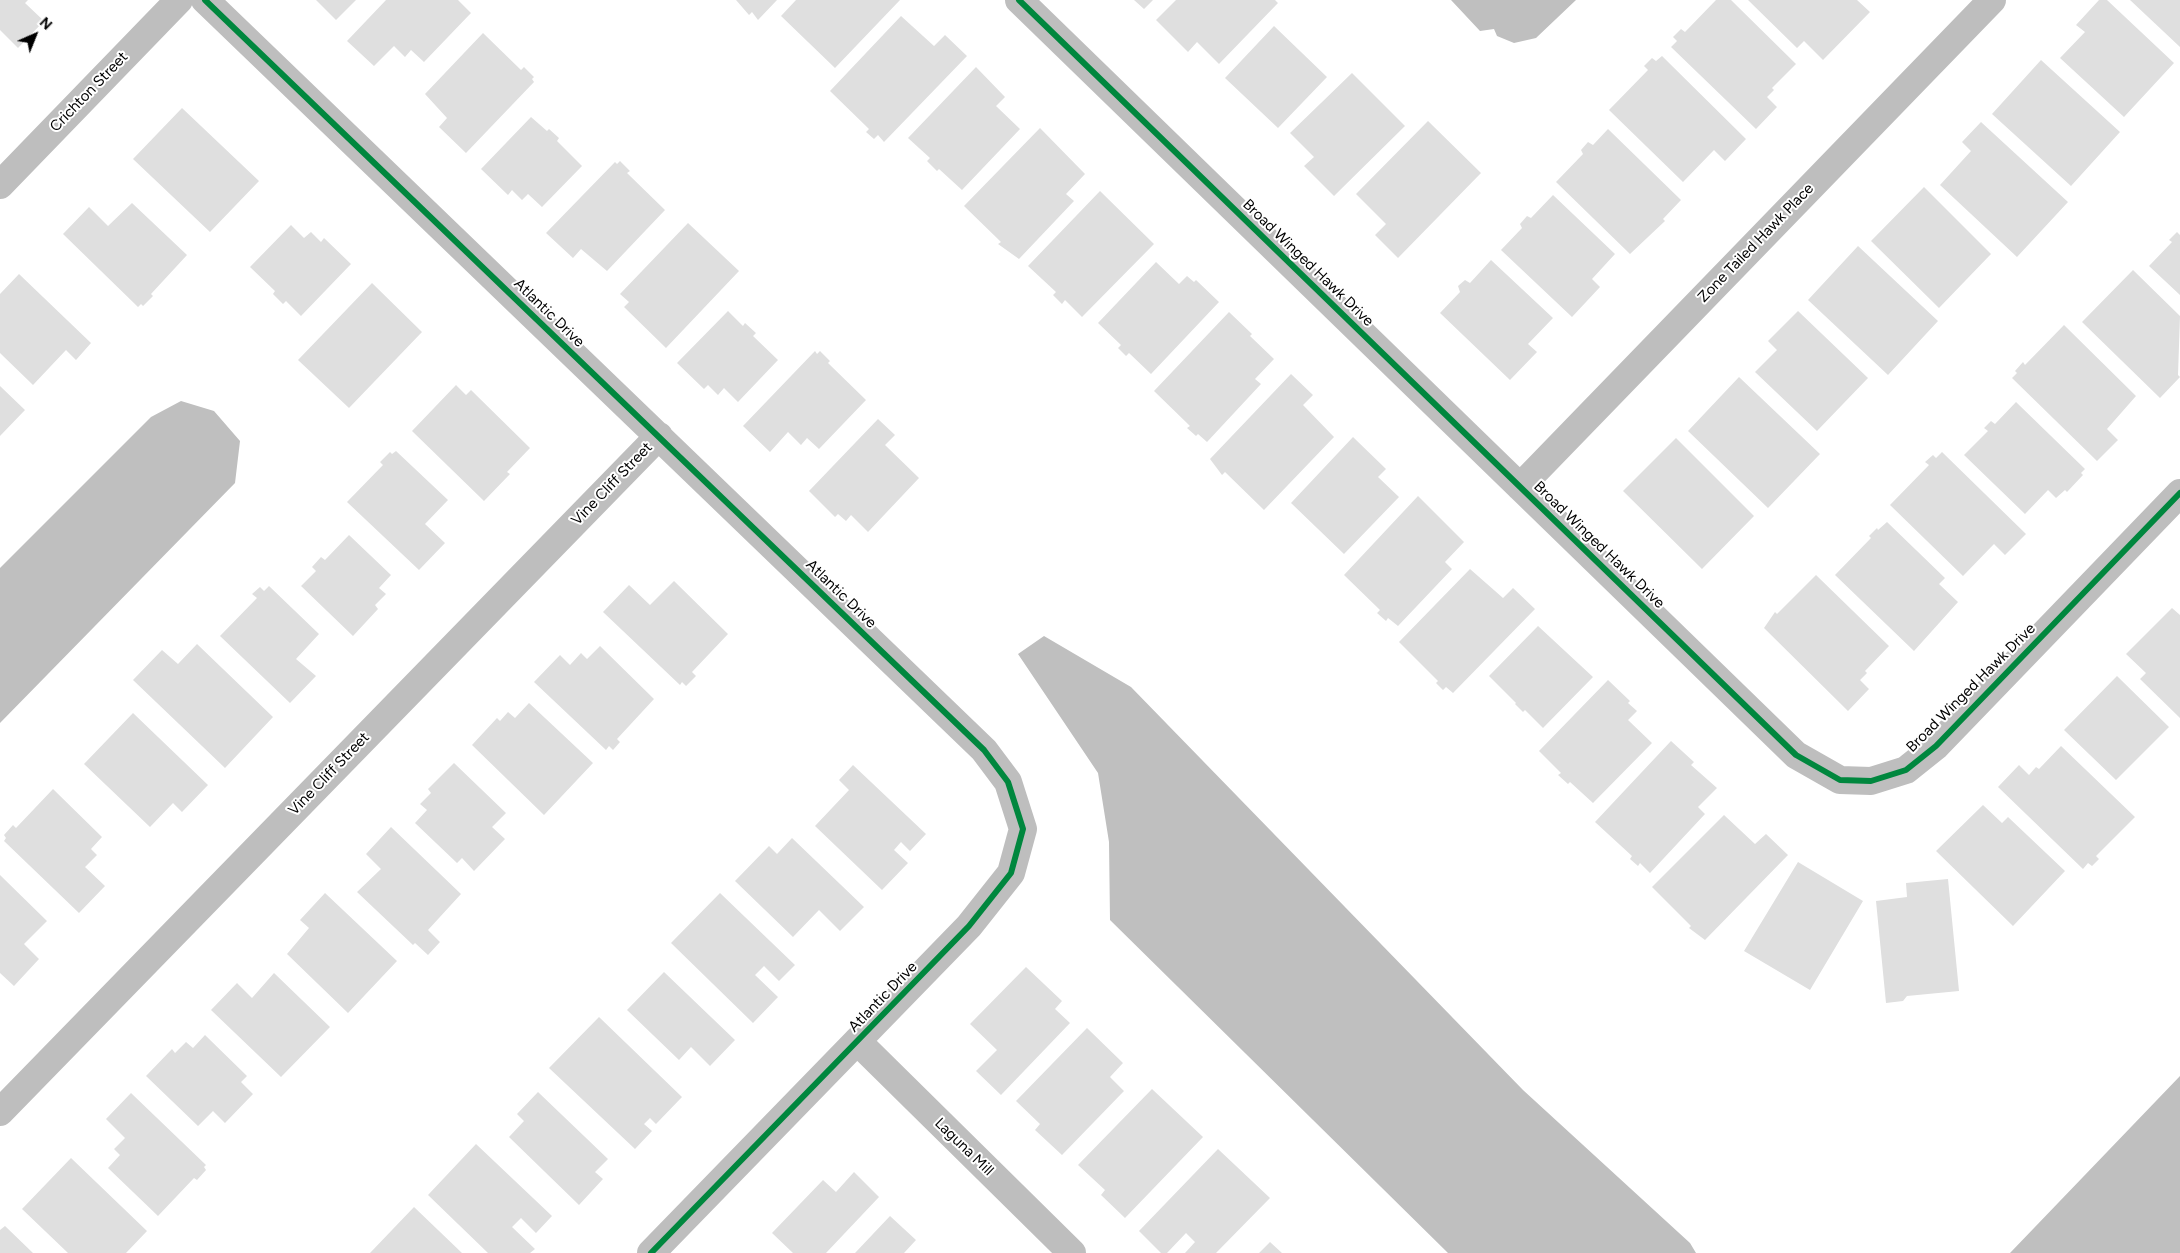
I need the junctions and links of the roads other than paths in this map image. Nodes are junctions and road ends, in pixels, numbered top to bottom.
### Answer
1 (179, 0) edge
2 (205, 0) edge
3 (1019, 0) edge
4 (1992, 0) edge
5 (0, 185) edge
6 (658, 436) junction
7 (1520, 486) junction
8 (2180, 493) edge
9 (857, 1042) junction
10 (0, 1112) edge
11 (651, 1253) edge
12 (1072, 1253) edge

1 - 5 street, Crichton Street
2 - 6 street, Atlantic Drive
3 - 7 street, Broad Winged Hawk Drive
4 - 7 street, Zone Tailed Hawk Place
6 - 9 street, Atlantic Drive
6 - 10 street, Vine Cliff Street
7 - 8 street, Broad Winged Hawk Drive
9 - 11 street, Atlantic Drive
9 - 12 street, Laguna Mill

